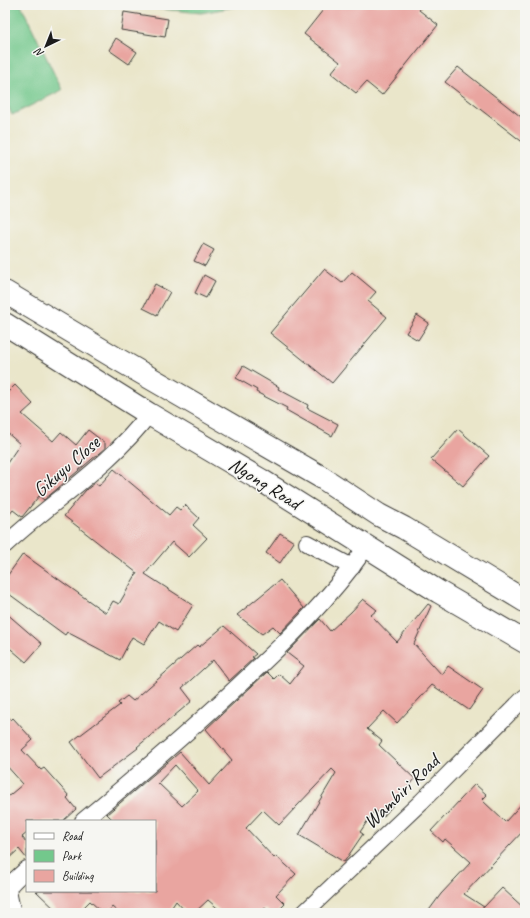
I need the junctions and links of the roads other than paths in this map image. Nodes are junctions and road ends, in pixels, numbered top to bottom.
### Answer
1 (5, 292) edge
2 (5, 324) edge
3 (149, 414) junction
4 (306, 543) dead end
5 (5, 545) edge
6 (367, 546) junction
7 (352, 567) junction
8 (525, 601) edge
9 (525, 642) edge
10 (525, 697) edge
11 (84, 820) edge
12 (26, 870) edge
13 (7, 887) edge
14 (13, 913) edge
15 (304, 913) edge

1 - 8 main road, Ngong Road
2 - 3 main road, Ngong Road
3 - 5 street, Gikuyu Close
3 - 6 main road, Ngong Road
4 - 7 street
6 - 7 street
6 - 9 main road, Ngong Road
7 - 11 street
10 - 15 street, Wambiri Road
12 - 13 street
13 - 14 street

